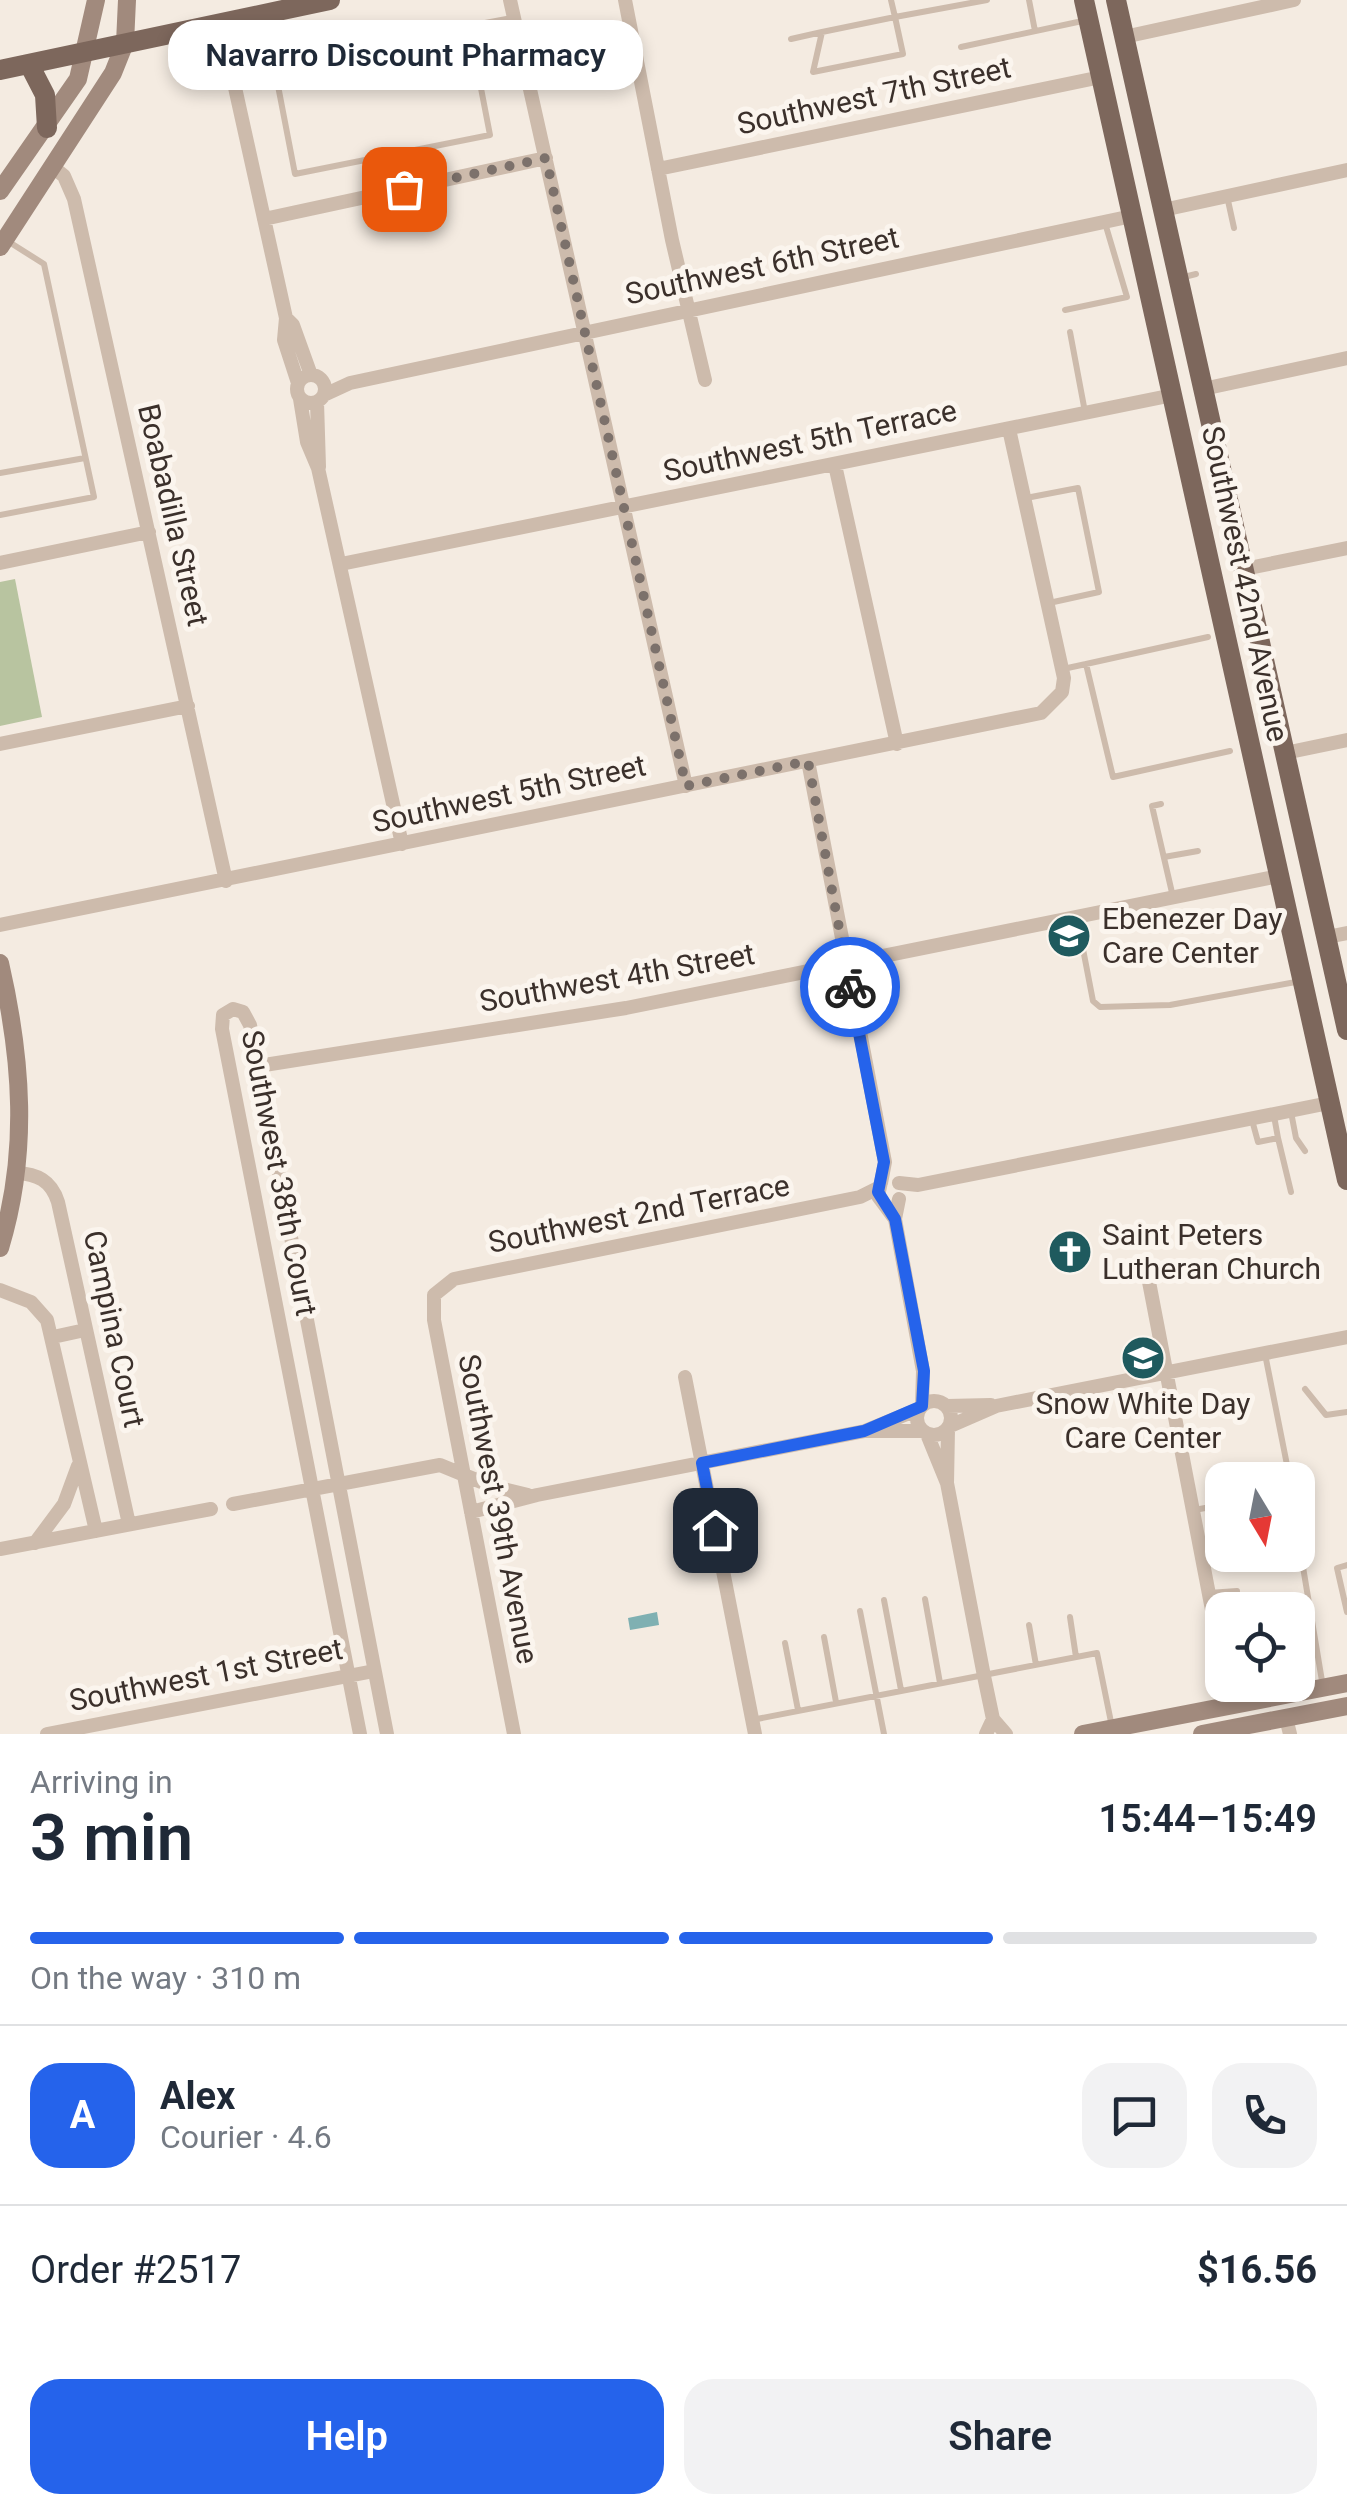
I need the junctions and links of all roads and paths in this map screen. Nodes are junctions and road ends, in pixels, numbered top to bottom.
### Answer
1 (96, 0) edge
2 (127, 0) edge
3 (330, 0) edge
4 (510, 0) edge
5 (625, 0) edge
6 (891, 0) edge
7 (987, 0) edge
8 (1029, 0) edge
9 (1116, 0) edge
10 (1294, 0) edge
11 (1086, 10) edge
12 (895, 17) junction
13 (248, 18) junction
14 (514, 18) junction
15 (469, 26) junction
16 (199, 28) junction
17 (1035, 31) junction
18 (822, 32) junction
19 (1124, 37) junction
20 (791, 39) dead end
21 (125, 43) junction
22 (961, 46) dead end
23 (86, 52) junction
24 (28, 64) junction
25 (274, 65) junction
26 (0, 70) edge
27 (233, 77) junction
28 (1101, 77) junction
29 (47, 128) junction
30 (546, 158) junction
31 (53, 168) junction
32 (658, 169) junction
33 (1347, 170) edge
34 (0, 191) edge
35 (1227, 196) junction
36 (1164, 210) junction
37 (1132, 216) junction
38 (264, 219) junction
39 (1104, 222) junction
40 (1234, 228) dead end
41 (3, 244) edge
42 (690, 309) junction
43 (1066, 310) dead end
44 (584, 332) junction
45 (1070, 332) dead end
46 (1347, 358) edge
47 (705, 380) dead end
48 (308, 384) junction
49 (345, 384) junction
50 (1203, 389) junction
51 (1173, 395) junction
52 (321, 399) junction
53 (1085, 414) junction
54 (1009, 429) junction
55 (1182, 436) junction
56 (85, 458) junction
57 (835, 464) junction
58 (318, 468) junction
59 (0, 473) edge
60 (1024, 498) junction
61 (623, 507) junction
62 (0, 515) edge
63 (149, 532) junction
64 (1347, 548) edge
65 (0, 563) edge
66 (340, 564) junction
67 (1244, 569) junction
68 (1049, 603) junction
69 (1208, 637) dead end
70 (1086, 664) junction
71 (1062, 669) junction
72 (1238, 692) junction
73 (188, 706) junction
74 (1278, 722) junction
75 (1347, 740) edge
76 (0, 744) edge
77 (897, 744) junction
78 (1230, 751) dead end
79 (1285, 753) junction
80 (808, 761) junction
81 (686, 786) junction
82 (1157, 805) dead end
83 (402, 844) junction
84 (1198, 850) dead end
85 (1164, 857) junction
86 (1279, 876) junction
87 (226, 881) junction
88 (1174, 898) junction
89 (1077, 916) junction
90 (0, 925) edge
91 (1337, 935) edge
92 (846, 962) junction
93 (0, 963) edge
94 (1302, 980) junction
95 (2, 986) edge
96 (1346, 1018) edge
97 (258, 1066) junction
98 (1335, 1101) edge
99 (1290, 1111) junction
100 (1274, 1114) junction
101 (1252, 1118) junction
102 (1278, 1138) junction
103 (1305, 1151) dead end
104 (8, 1174) edge
105 (1347, 1180) edge
106 (890, 1191) junction
107 (1291, 1192) dead end
108 (0, 1248) edge
109 (1144, 1261) dead end
110 (0, 1290) edge
111 (434, 1295) joint
112 (85, 1330) junction
113 (52, 1337) junction
114 (1347, 1337) edge
115 (1265, 1352) junction
116 (924, 1371) junction
117 (1166, 1372) junction
118 (685, 1377) dead end
119 (1305, 1389) dead end
120 (945, 1405) junction
121 (996, 1406) junction
122 (921, 1408) junction
123 (1347, 1412) edge
124 (949, 1428) junction
125 (864, 1431) junction
126 (924, 1432) junction
127 (79, 1460) junction
128 (1286, 1462) edge
129 (702, 1463) junction
130 (464, 1474) junction
131 (338, 1483) junction
132 (947, 1483) junction
133 (311, 1489) junction
134 (537, 1495) junction
135 (234, 1504) dead end
136 (1205, 1508) edge
137 (211, 1509) dead end
138 (1193, 1510) junction
139 (470, 1512) junction
140 (130, 1524) junction
141 (96, 1531) junction
142 (35, 1543) junction
143 (0, 1550) edge
144 (1347, 1566) edge
145 (1304, 1572) edge
146 (1237, 1591) dead end
147 (1209, 1592) edge
148 (1228, 1592) edge
149 (925, 1599) dead end
150 (884, 1600) dead end
151 (860, 1611) dead end
152 (1347, 1612) edge
153 (1070, 1617) dead end
154 (1029, 1626) dead end
155 (824, 1638) dead end
156 (785, 1643) dead end
157 (1076, 1657) junction
158 (1036, 1666) junction
159 (374, 1671) junction
160 (348, 1676) junction
161 (984, 1676) junction
162 (940, 1683) junction
163 (1347, 1683) edge
164 (1323, 1688) junction
165 (901, 1690) junction
166 (876, 1694) junction
167 (836, 1702) junction
168 (1230, 1702) edge
169 (1231, 1705) junction
170 (1347, 1706) edge
171 (798, 1710) junction
172 (1288, 1726) edge
173 (753, 1727) edge
174 (989, 1727) edge
175 (1096, 1732) edge
176 (47, 1734) edge
177 (360, 1734) edge
178 (387, 1734) edge
179 (514, 1734) edge
180 (884, 1734) edge
181 (1006, 1734) edge
182 (1202, 1734) edge

1 - 23 street
2 - 21 street
3 - 13 main road
4 - 14 street
5 - 32 street
6 - 12 lane
7 - 12 lane
8 - 17 lane
9 - 19 main road, Southwest 42nd Avenue
10 - 19 street
11 - 17 lane
11 - 28 main road, Southwest 42nd Avenue
12 - 18 lane
12 - 18 lane
13 - 16 main road
13 - 27 street
14 - 15 lane
14 - 30 street
15 - 25 lane
15 - 25 lane
16 - 21 main road
16 - 27 street
17 - 22 lane
18 - 20 lane
19 - 36 main road, Southwest 42nd Avenue
21 - 23 main road
21 - 31 street
23 - 24 main road
23 - 29 street
24 - 26 main road
24 - 29 main road
25 - 27 lane
27 - 38 street
28 - 32 street, Southwest 7th Street
28 - 37 main road, Southwest 42nd Avenue
29 - 34 street
30 - 38 street
30 - 44 street
31 - 41 street
31 - 63 street, Boabadilla Street
32 - 42 street
33 - 35 street
35 - 36 street
35 - 40 lane
36 - 50 main road, Southwest 42nd Avenue
37 - 39 street, Southwest 6th Street
37 - 51 main road, Southwest 42nd Avenue
38 - 48 street
39 - 42 street, Southwest 6th Street
39 - 43 lane
41 - 56 lane
42 - 44 street, Southwest 6th Street
42 - 47 street
44 - 49 street, Southwest 6th Street
44 - 61 street
45 - 53 lane
46 - 50 street
48 - 49 street, Southwest 6th Street
48 - 52 street
48 - 52 street
48 - 58 street
49 - 52 street, Southwest 6th Street
50 - 55 main road
50 - 67 main road, Southwest 42nd Avenue
51 - 53 street, Southwest 5th Terrace
51 - 55 main road, Southwest 42nd Avenue
52 - 58 street
53 - 54 street, Southwest 5th Terrace
54 - 57 street, Southwest 5th Terrace
54 - 60 street
55 - 72 main road, Southwest 42nd Avenue
56 - 59 lane
56 - 62 lane
57 - 61 street, Southwest 5th Terrace
57 - 77 street
58 - 66 street
60 - 68 street
60 - 68 lane
61 - 66 street, Southwest 5th Terrace
61 - 81 street
63 - 65 street
63 - 73 street, Boabadilla Street
64 - 67 street
66 - 83 street
67 - 74 main road, Southwest 42nd Avenue
68 - 71 street
69 - 70 lane
70 - 71 lane
70 - 78 lane
71 - 77 street, Southwest 5th Street
72 - 74 main road
72 - 86 main road, Southwest 42nd Avenue
73 - 76 street
73 - 87 street, Boabadilla Street
74 - 79 main road, Southwest 42nd Avenue
75 - 79 street
77 - 80 street, Southwest 5th Street
79 - 91 main road, Southwest 42nd Avenue
80 - 81 street, Southwest 5th Street
80 - 92 street
81 - 83 street, Southwest 5th Street
82 - 85 lane
83 - 87 street, Southwest 5th Street
84 - 85 lane
85 - 88 lane
86 - 88 street, Southwest 4th Street
86 - 94 main road, Southwest 42nd Avenue
87 - 90 street
88 - 89 street, Southwest 4th Street
89 - 92 street, Southwest 4th Street
89 - 94 lane
91 - 96 main road, Southwest 42nd Avenue
92 - 97 street, Southwest 4th Street
92 - 106 street
93 - 95 street
94 - 98 main road, Southwest 42nd Avenue
95 - 104 street
97 - 131 street, Southwest 38th Court
97 - 133 street, Southwest 38th Court
98 - 99 street, Southwest 2nd Terrace
98 - 105 main road, Southwest 42nd Avenue
99 - 100 street, Southwest 2nd Terrace
99 - 103 lane
100 - 101 street, Southwest 2nd Terrace
100 - 102 lane
101 - 102 lane
101 - 106 street, Southwest 2nd Terrace
102 - 107 lane
104 - 108 street
104 - 112 street, Campina Court
106 - 111 street, Southwest 2nd Terrace
106 - 116 street
109 - 117 street
110 - 113 street, Campina Court
111 - 130 street, Southwest 39th Avenue
112 - 113 street
112 - 140 street, Campina Court
113 - 127 street, Campina Court
114 - 115 street
115 - 117 street
115 - 128 lane
116 - 120 street
116 - 122 street
117 - 121 street
117 - 138 street
118 - 129 street
119 - 123 lane
120 - 121 street
120 - 122 street
120 - 124 street
121 - 124 street
122 - 125 street
122 - 126 street
124 - 126 street
124 - 132 street
125 - 126 street
125 - 129 street
126 - 132 street
127 - 141 street, Campina Court
127 - 142 street
129 - 134 street
129 - 173 street
130 - 131 street
130 - 134 street
130 - 139 street, Southwest 39th Avenue
131 - 133 street
131 - 159 street, Southwest 38th Court
132 - 161 street
133 - 135 street
133 - 160 street, Southwest 38th Court
134 - 139 street
136 - 138 lane
137 - 140 street
138 - 147 street
139 - 179 street, Southwest 39th Avenue
140 - 141 street
141 - 142 street
142 - 143 street
144 - 152 lane
145 - 164 lane
146 - 148 lane
149 - 162 lane
150 - 165 lane
151 - 166 lane
153 - 157 lane
154 - 158 lane
155 - 167 lane
156 - 171 lane
157 - 158 lane
157 - 175 lane
158 - 161 lane
159 - 160 street, Southwest 1st Street
159 - 178 street, Southwest 38th Court
160 - 176 street, Southwest 1st Street
160 - 177 street, Southwest 38th Court
161 - 162 lane
161 - 174 street
162 - 165 lane
163 - 164 street
164 - 169 street
165 - 166 lane
166 - 167 lane
166 - 180 lane
167 - 171 lane
168 - 169 street
169 - 175 street
170 - 172 street
171 - 173 lane
172 - 182 street
174 - 181 street

